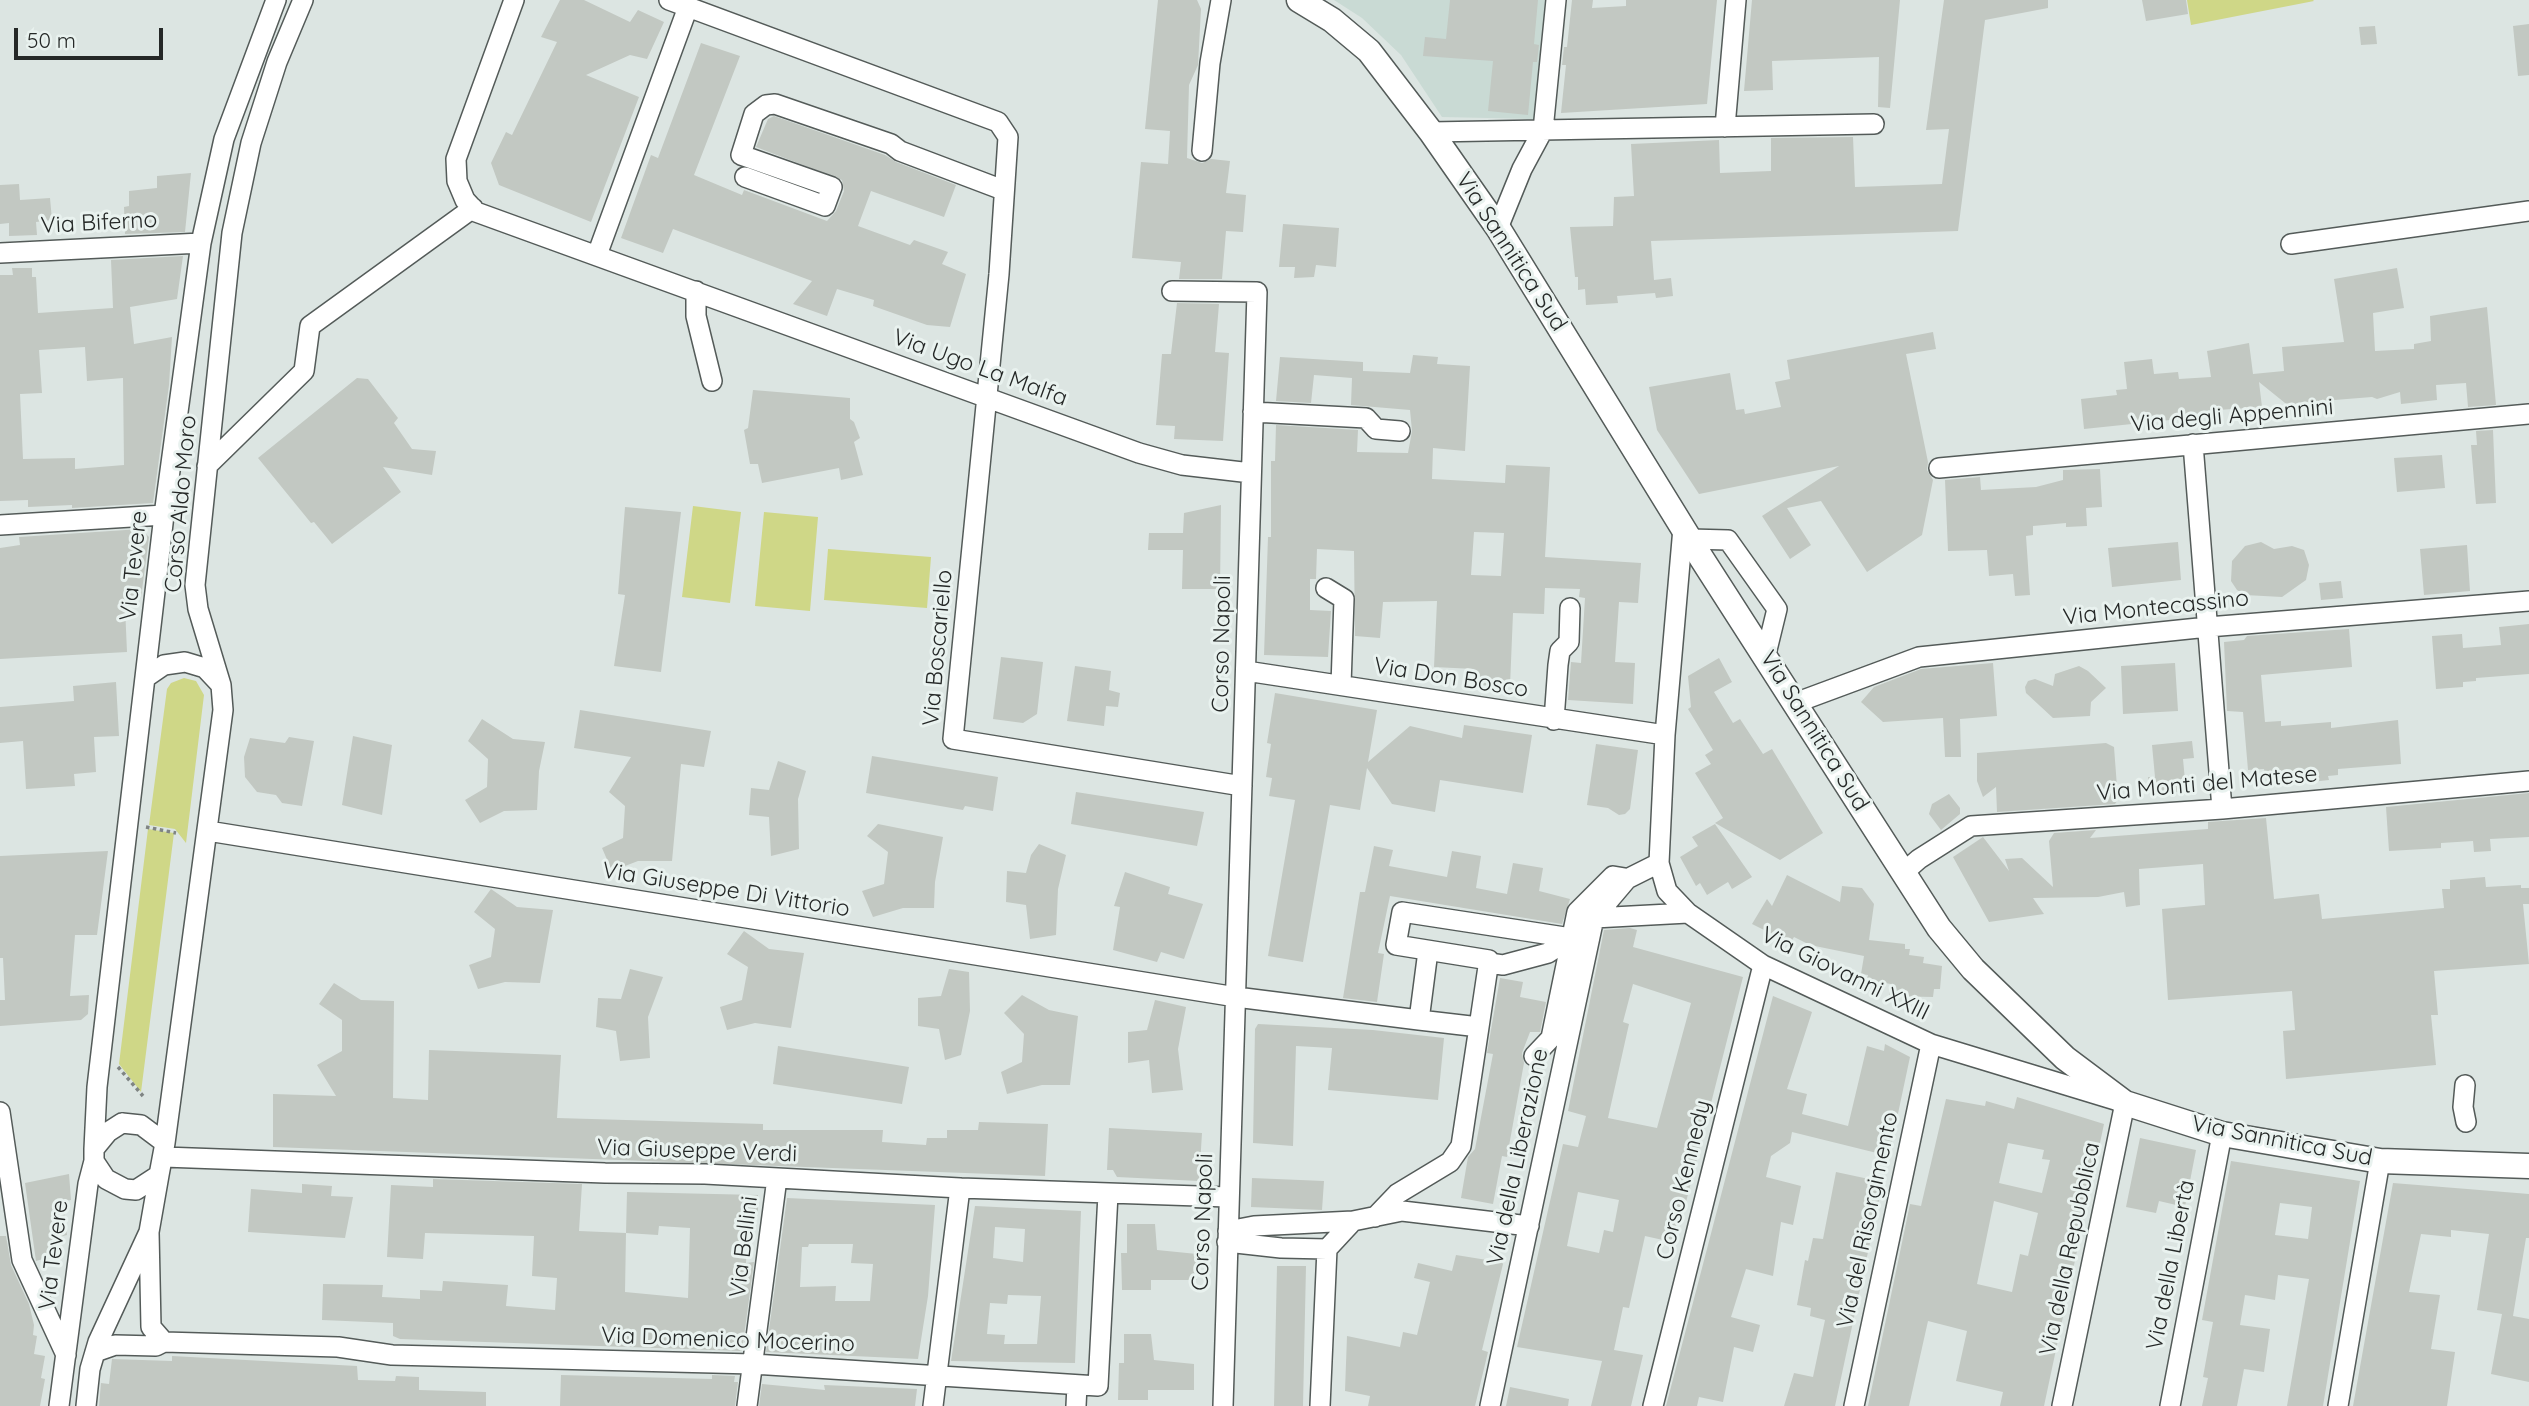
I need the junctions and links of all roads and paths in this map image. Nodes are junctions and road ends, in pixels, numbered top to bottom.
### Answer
1 (276, 0) edge
2 (303, 0) edge
3 (514, 0) edge
4 (669, 0) edge
5 (1221, 0) edge
6 (1299, 0) edge
7 (1556, 0) edge
8 (1736, 0) edge
9 (688, 7) junction
10 (1874, 124) dead end
11 (1725, 127) junction
12 (1543, 130) junction
13 (1431, 132) junction
14 (1202, 151) dead end
15 (745, 177) dead end
16 (1003, 190) junction
17 (473, 208) junction
18 (2529, 211) edge
19 (1498, 228) junction
20 (201, 243) junction
21 (2291, 244) dead end
22 (0, 253) edge
23 (597, 255) junction
24 (696, 291) junction
25 (1172, 292) dead end
26 (712, 381) dead end
27 (988, 396) junction
28 (1253, 412) junction
29 (2529, 414) edge
30 (1400, 431) dead end
31 (2193, 444) junction
32 (207, 466) junction
33 (1939, 468) dead end
34 (1251, 473) junction
35 (164, 515) junction
36 (0, 525) edge
37 (1687, 533) junction
38 (1326, 588) dead end
39 (2529, 601) edge
40 (1570, 608) dead end
41 (2208, 627) junction
42 (1766, 654) junction
43 (1246, 671) junction
44 (148, 676) junction
45 (221, 685) junction
46 (1341, 685) junction
47 (1795, 704) junction
48 (1554, 720) junction
49 (1665, 735) junction
50 (2529, 781) edge
51 (1242, 786) junction
52 (2222, 809) junction
53 (146, 828) dead end
54 (208, 831) junction
55 (176, 833) dead end
56 (1659, 863) junction
57 (1903, 873) junction
58 (1627, 879) junction
59 (1688, 913) junction
60 (1594, 918) junction
61 (1473, 923) junction
62 (1571, 938) junction
63 (1428, 951) junction
64 (1467, 957) junction
65 (1489, 963) junction
66 (1763, 965) junction
67 (1236, 997) junction
68 (1419, 1020) junction
69 (1479, 1027) junction
70 (1931, 1044) junction
71 (1534, 1056) dead end
72 (116, 1065) dead end
73 (2465, 1085) dead end
74 (143, 1096) dead end
75 (2125, 1103) junction
76 (0, 1112) edge
77 (2466, 1122) dead end
78 (2221, 1134) junction
79 (94, 1155) junction
80 (163, 1158) junction
81 (2380, 1161) junction
82 (2529, 1166) edge
83 (777, 1178) junction
84 (960, 1188) junction
85 (1108, 1194) junction
86 (1228, 1197) junction
87 (7, 1205) edge
88 (1375, 1217) junction
89 (1353, 1221) junction
90 (1529, 1226) junction
91 (149, 1231) junction
92 (1227, 1236) junction
93 (1327, 1249) junction
94 (164, 1342) junction
95 (95, 1352) junction
96 (66, 1355) junction
97 (753, 1364) junction
98 (937, 1375) junction
99 (1077, 1385) junction
100 (59, 1406) edge
101 (86, 1406) edge
102 (747, 1406) edge
103 (933, 1406) edge
104 (1076, 1406) edge
105 (1223, 1406) edge
106 (1320, 1406) edge
107 (1490, 1406) edge
108 (1653, 1406) edge
109 (1854, 1406) edge
110 (2062, 1406) edge
111 (2170, 1406) edge
112 (2338, 1406) edge

1 - 20 street, Via Tevere
2 - 32 street, Corso Aldo Moro
3 - 17 street
4 - 9 street
5 - 14 street
6 - 13 main road, Via Sannitica Sud
7 - 12 street
8 - 11 street
9 - 16 street
9 - 23 street
10 - 11 street
11 - 12 street
12 - 13 street
12 - 19 street
13 - 19 main road, Via Sannitica Sud
15 - 16 street
16 - 27 street
17 - 23 street, Via Ugo La Malfa
17 - 32 street
18 - 21 street
19 - 37 main road, Via Sannitica Sud
20 - 22 street, Via Biferno
20 - 35 street, Via Tevere
23 - 24 street, Via Ugo La Malfa
24 - 26 street
24 - 27 street, Via Ugo La Malfa
25 - 28 street, Corso Napoli
27 - 34 street, Via Ugo La Malfa
27 - 51 street, Via Boscariello
28 - 30 street
28 - 34 street, Corso Napoli
29 - 31 street, Via degli Appennini
31 - 33 street, Via degli Appennini
31 - 41 street
32 - 45 street, Corso Aldo Moro
34 - 43 street, Corso Napoli
35 - 36 street
35 - 44 street, Via Tevere
37 - 42 main road, Via Sannitica Sud
37 - 42 street
37 - 49 street, Via Giovanni XXIII
38 - 46 street, Via Don Bosco
39 - 41 street, Via Montecassino
40 - 48 street, Via Don Bosco
41 - 47 street, Via Montecassino
41 - 52 street
42 - 47 main road, Via Sannitica Sud
43 - 46 street, Via Don Bosco
43 - 51 street, Corso Napoli
44 - 45 street
44 - 79 street, Via Tevere
45 - 54 street, Corso Aldo Moro
46 - 48 street, Via Don Bosco
47 - 57 main road, Via Sannitica Sud
48 - 49 street, Via Don Bosco
49 - 56 street, Via Giovanni XXIII
50 - 52 street, Via Monti del Matese
51 - 67 street, Corso Napoli
52 - 57 street, Via Monti del Matese
53 - 55 path
54 - 67 street, Via Giuseppe Di Vittorio
54 - 80 street, Corso Aldo Moro
56 - 58 street, Via della Liberazione
56 - 59 street, Via Giovanni XXIII
57 - 75 main road, Via Sannitica Sud
58 - 60 street, Via della Liberazione
58 - 62 street, Via della Liberazione
59 - 60 street
59 - 66 street, Via Giovanni XXIII
60 - 90 street, Via della Liberazione
61 - 62 street
61 - 63 street
61 - 64 street
62 - 65 street
62 - 71 street, Via della Liberazione
63 - 64 street
63 - 68 street
64 - 65 street
65 - 69 street
66 - 70 street, Via Giovanni XXIII
66 - 108 street, Corso Kennedy
67 - 68 street
67 - 86 street, Corso Napoli
68 - 69 street
69 - 88 street
70 - 75 street, Via Giovanni XXIII
70 - 109 street, Via del Risorgimento
72 - 74 path
73 - 77 street
75 - 78 main road, Via Sannitica Sud
75 - 110 street, Via della Repubblica
76 - 87 street
78 - 81 main road, Via Sannitica Sud
78 - 111 street, Via della Libertà
79 - 80 street
79 - 80 street
79 - 96 street, Via Tevere
80 - 83 street, Via Giuseppe Verdi
80 - 91 street, Corso Aldo Moro
81 - 82 main road, Via Sannitica Sud
81 - 112 street
83 - 84 street, Via Giuseppe Verdi
83 - 97 street, Via Bellini
84 - 85 street, Via Giuseppe Verdi
84 - 98 street
85 - 86 street, Via Giuseppe Verdi
85 - 99 street
86 - 92 street, Corso Napoli
87 - 96 street
88 - 89 street
88 - 90 street
89 - 92 street
89 - 93 street
90 - 107 street, Via della Liberazione
91 - 94 street
91 - 95 street, Corso Aldo Moro
92 - 93 street
92 - 105 street, Corso Napoli
93 - 106 street
94 - 95 street, Via Domenico Mocerino
94 - 97 street, Via Domenico Mocerino
95 - 101 street, Corso Aldo Moro
96 - 100 street
97 - 98 street, Via Domenico Mocerino
97 - 102 street, Via Bellini
98 - 99 street, Via Domenico Mocerino
98 - 103 street
99 - 104 street

